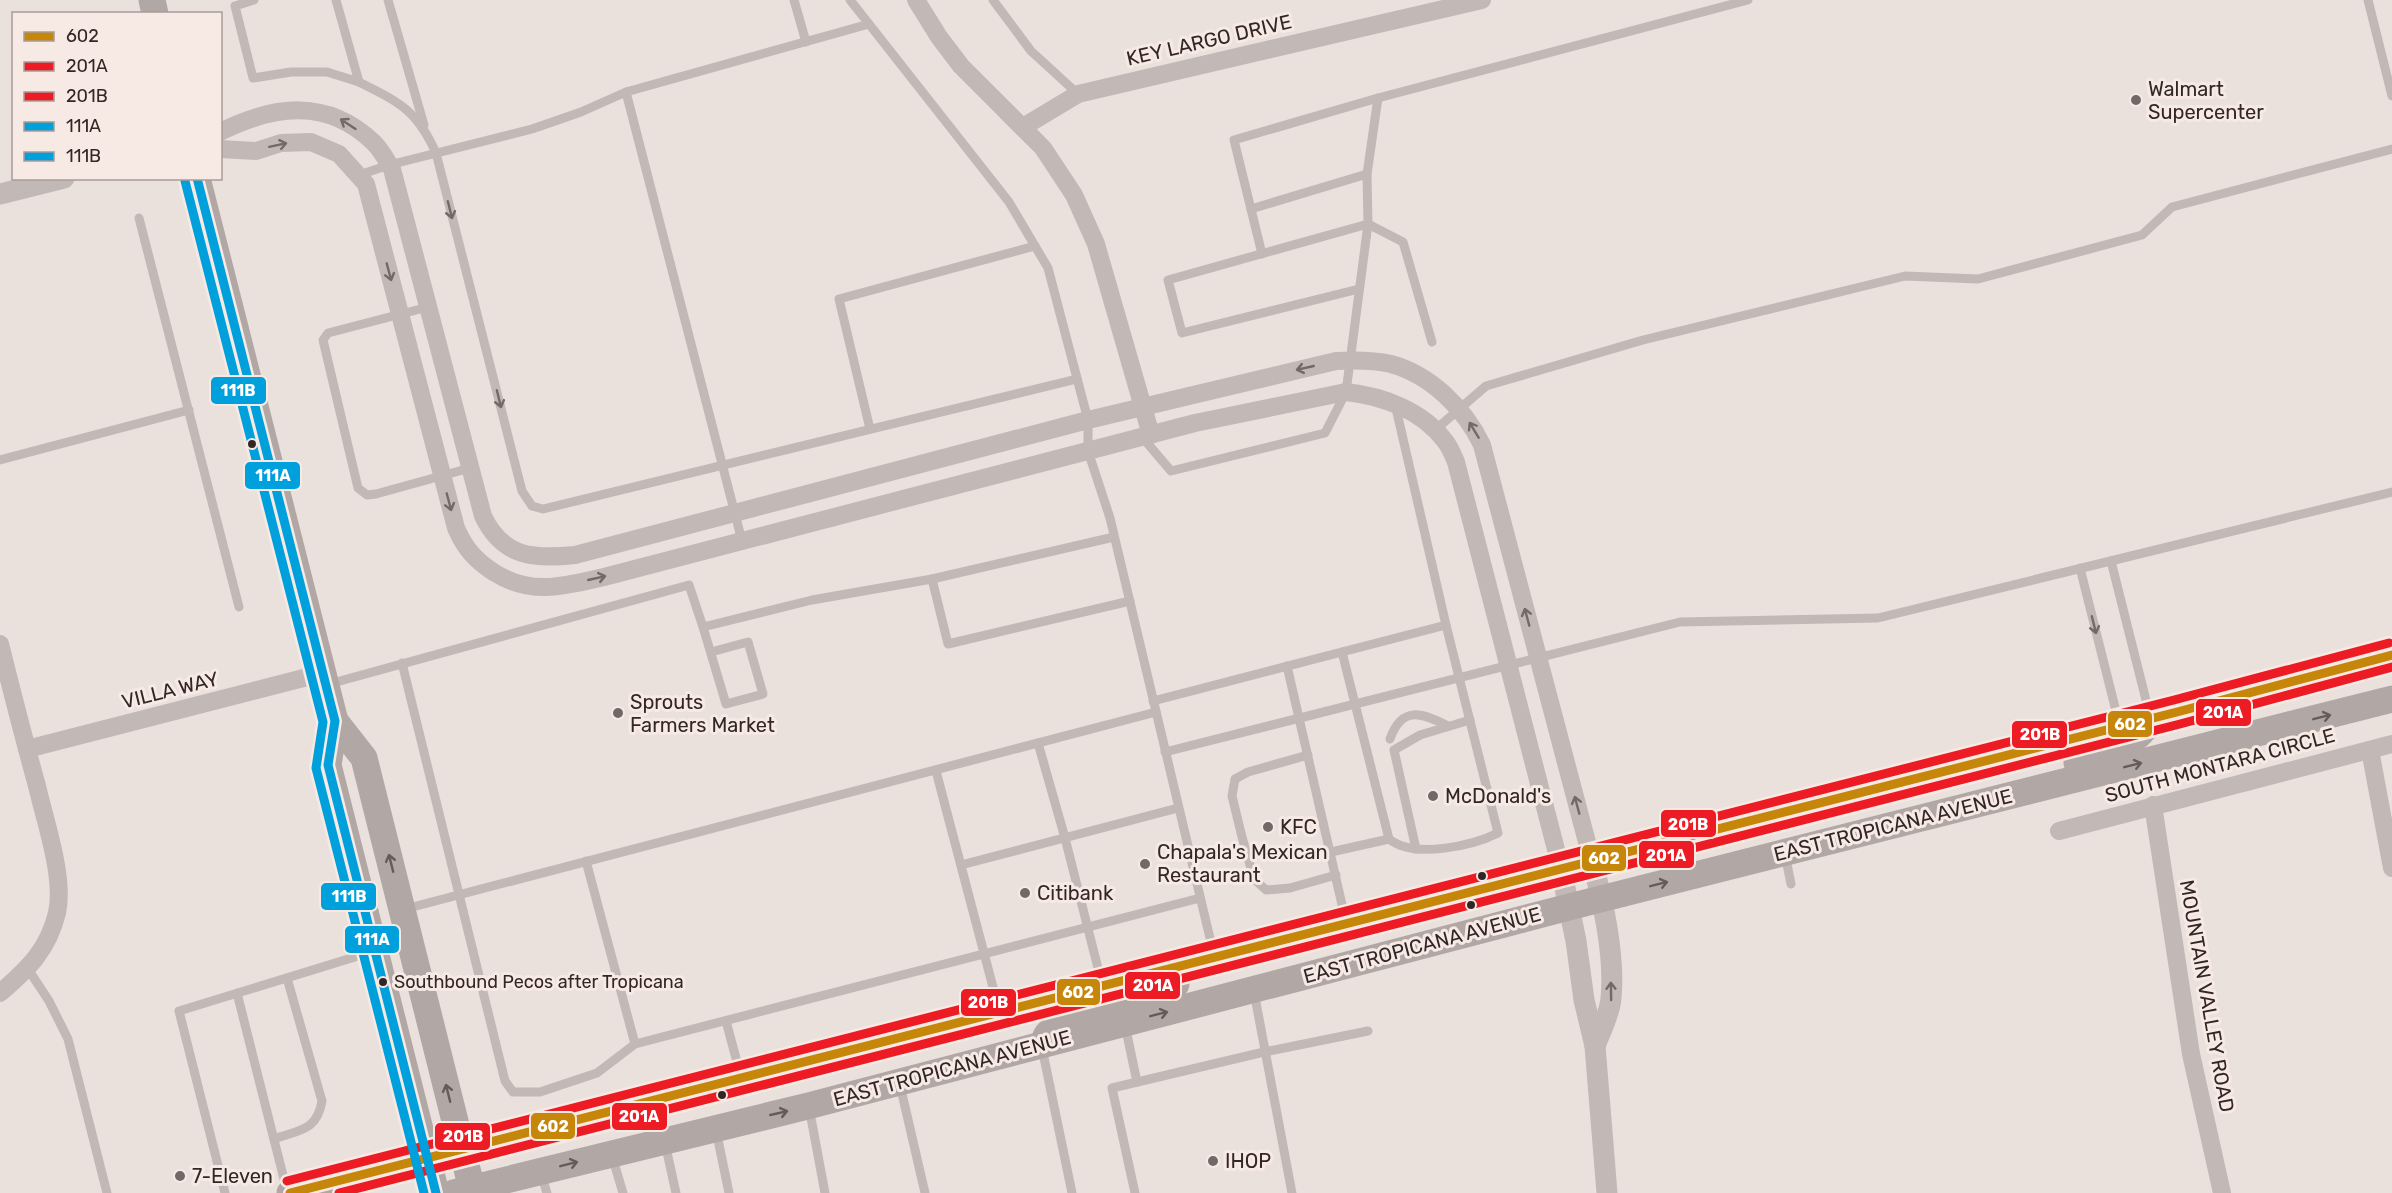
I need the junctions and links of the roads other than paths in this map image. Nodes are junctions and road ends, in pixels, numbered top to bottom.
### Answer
1 (254, 0) edge
2 (336, 0) edge
3 (388, 0) edge
4 (794, 0) edge
5 (850, 0) edge
6 (916, 0) edge
7 (993, 0) edge
8 (1482, 0) edge
9 (1748, 0) edge
10 (2368, 0) edge
11 (869, 24) junction
12 (806, 42) junction
13 (359, 82) junction
14 (626, 92) junction
15 (1078, 94) junction
16 (2392, 96) edge
17 (1378, 98) junction
18 (1023, 128) junction
19 (426, 130) junction
20 (222, 131) edge
21 (222, 149) edge
22 (2392, 149) edge
23 (436, 153) junction
24 (389, 165) junction
25 (1367, 174) junction
26 (359, 176) junction
27 (198, 180) edge
28 (42, 181) edge
29 (0, 194) edge
30 (1251, 209) junction
31 (139, 218) dead end
32 (1368, 225) junction
33 (1035, 246) junction
34 (1263, 254) junction
35 (1359, 289) junction
36 (428, 307) junction
37 (399, 314) junction
38 (1432, 342) dead end
39 (1350, 360) junction
40 (1077, 379) junction
41 (1346, 392) junction
42 (1395, 404) junction
43 (1144, 406) junction
44 (189, 410) junction
45 (1459, 410) junction
46 (1088, 420) junction
47 (870, 429) junction
48 (1435, 430) junction
49 (1147, 436) junction
50 (1088, 451) junction
51 (0, 460) edge
52 (723, 465) junction
53 (470, 468) junction
54 (442, 475) junction
55 (2392, 492) edge
56 (735, 513) junction
57 (1114, 537) junction
58 (742, 541) junction
59 (2111, 561) junction
60 (2080, 568) junction
61 (932, 579) junction
62 (1130, 601) junction
63 (240, 607) dead end
64 (1446, 625) junction
65 (703, 627) junction
66 (0, 644) edge
67 (711, 652) junction
68 (1342, 652) junction
69 (2392, 655) edge
70 (1538, 658) junction
71 (402, 663) junction
72 (1287, 666) junction
73 (1509, 666) junction
74 (1460, 678) junction
75 (324, 679) junction
76 (2392, 699) edge
77 (1153, 701) junction
78 (1354, 705) junction
79 (1156, 712) junction
80 (1299, 718) junction
81 (2151, 718) junction
82 (1470, 720) junction
83 (335, 721) junction
84 (1448, 726) junction
85 (2120, 726) junction
86 (1390, 740) dead end
87 (1038, 743) junction
88 (2392, 744) edge
89 (27, 749) junction
90 (2370, 750) junction
91 (1165, 752) junction
92 (1308, 755) junction
93 (936, 771) junction
94 (1997, 800) junction
95 (2153, 806) junction
96 (1178, 808) junction
97 (2059, 831) dead end
98 (1065, 837) junction
99 (1389, 839) junction
100 (1416, 849) junction
101 (1331, 852) junction
102 (1785, 852) junction
103 (586, 861) junction
104 (1592, 861) junction
105 (961, 865) junction
106 (2392, 868) edge
107 (1561, 869) junction
108 (1336, 874) junction
109 (1791, 884) dead end
110 (459, 894) junction
111 (1200, 898) junction
112 (1602, 899) junction
113 (1569, 907) junction
114 (403, 910) junction
115 (1347, 924) junction
116 (1088, 928) junction
117 (373, 951) junction
118 (985, 956) junction
119 (1215, 958) junction
120 (28, 969) junction
121 (287, 978) junction
122 (1102, 986) junction
123 (1254, 990) junction
124 (0, 993) edge
125 (237, 993) junction
126 (1000, 1012) junction
127 (726, 1021) junction
128 (1124, 1023) junction
129 (1368, 1030) dead end
130 (635, 1044) junction
131 (1041, 1045) junction
132 (1594, 1046) junction
133 (1264, 1052) junction
134 (741, 1079) junction
135 (899, 1082) junction
136 (1137, 1082) junction
137 (808, 1106) junction
138 (715, 1128) junction
139 (274, 1139) junction
140 (665, 1140) junction
141 (463, 1149) junction
142 (612, 1153) junction
143 (427, 1159) junction
144 (544, 1182) edge
145 (466, 1191) edge
146 (619, 1192) edge
147 (106, 1193) edge
148 (225, 1193) edge
149 (289, 1193) edge
150 (436, 1193) edge
151 (676, 1193) edge
152 (729, 1193) edge
153 (825, 1193) edge
154 (925, 1193) edge
155 (1071, 1193) edge
156 (1135, 1193) edge
157 (1292, 1193) edge
158 (1607, 1193) edge
159 (2222, 1193) edge

1 - 13 lane
2 - 13 lane
3 - 19 lane
4 - 12 lane
5 - 11 lane
6 - 18 street
7 - 15 lane
8 - 15 street, KEY LARGO DRIVE
9 - 17 lane
10 - 16 lane
11 - 12 lane
11 - 33 lane
12 - 14 lane
13 - 19 lane
14 - 23 lane
14 - 52 lane
15 - 18 street, KEY LARGO DRIVE
17 - 25 lane
17 - 30 lane
18 - 43 street
19 - 23 lane
24 -> 20 street
21 -> 26 street
22 - 45 lane
23 - 24 lane
23 -> 52 lane
24 - 26 lane
24 - 36 street
25 - 30 lane
25 - 32 lane
26 -> 37 street
27 - 75 main road
28 - 29 street
30 - 34 lane
31 - 44 lane
32 - 34 lane
32 - 35 lane
32 - 38 lane
33 - 40 lane
33 - 47 lane
34 - 35 lane
35 - 39 lane
36 - 37 lane
36 - 53 street
37 - 54 street
37 - 54 lane
39 - 41 lane
39 -> 43 street
39 - 45 street
40 - 46 lane
40 - 47 lane
41 - 42 street
41 - 49 street
41 - 49 lane
42 - 48 street
42 - 64 lane
43 - 46 street
43 - 49 street
44 - 51 lane
44 - 63 lane
45 - 48 lane
70 -> 45 street
46 - 50 lane
46 - 56 street
47 - 52 lane
48 - 73 street
49 - 50 street
50 - 57 lane
50 - 58 street
52 - 56 lane
53 - 54 lane
53 - 56 street
54 -> 58 street
55 - 59 lane
56 - 58 lane
57 - 61 lane
57 - 62 lane
59 - 60 lane
59 - 81 lane
60 - 70 lane
60 -> 85 lane
61 - 62 lane
61 - 65 lane
62 - 77 lane
64 - 68 lane
64 - 74 lane
65 - 67 lane
65 - 71 lane
66 - 89 street
67 - 67 lane
68 - 72 lane
68 - 78 lane
69 - 81 main road, EAST TROPICANA AVENUE
70 - 73 lane
104 -> 70 street
71 - 75 lane
71 - 110 lane
72 - 77 lane
72 - 80 lane
73 - 74 lane
73 - 107 street
74 - 78 lane
74 - 82 lane
75 - 83 main road
75 - 89 street, VILLA WAY
94 -> 76 main road, EAST TROPICANA AVENUE
77 - 79 lane
78 - 80 lane
78 - 99 lane
79 - 87 lane
79 - 91 lane
80 - 91 lane
80 - 92 lane
81 - 85 main road, EAST TROPICANA AVENUE
81 - 94 main road
82 - 84 lane
82 - 100 lane
114 -> 83 main road
83 - 117 main road
84 - 86 lane
84 - 100 lane
85 - 104 main road, EAST TROPICANA AVENUE
87 - 93 lane
87 - 98 lane
88 - 90 street, SOUTH MONTARA CIRCLE
89 - 120 street
90 - 95 street, SOUTH MONTARA CIRCLE
90 - 106 street
91 - 96 lane
92 - 101 lane
92 - 108 lane
93 - 103 lane
93 - 105 lane
94 - 102 main road, EAST TROPICANA AVENUE
95 - 97 street, SOUTH MONTARA CIRCLE
95 - 159 street, MOUNTAIN VALLEY ROAD
96 - 98 lane
96 - 111 lane
98 - 105 lane
98 - 116 lane
99 - 100 lane
99 - 101 lane
101 - 108 lane
102 - 109 lane
112 -> 102 main road, EAST TROPICANA AVENUE
103 - 110 lane
103 - 130 lane
104 - 107 main road, EAST TROPICANA AVENUE
104 - 112 street
105 - 118 lane
107 - 113 street
107 - 115 main road, EAST TROPICANA AVENUE
108 - 115 lane
110 - 114 lane
110 - 130 lane
111 - 116 lane
111 - 119 lane
112 - 113 main road, EAST TROPICANA AVENUE
132 -> 112 street
113 - 123 main road, EAST TROPICANA AVENUE
113 - 132 street
141 -> 114 main road
115 - 119 main road, EAST TROPICANA AVENUE
116 - 118 lane
116 - 122 lane
117 - 121 lane
117 - 143 main road
118 - 126 lane
118 - 127 lane
119 - 122 main road, EAST TROPICANA AVENUE
119 - 131 main road
120 - 124 street
120 - 147 lane
121 - 125 lane
121 - 139 lane
122 - 126 main road, EAST TROPICANA AVENUE
128 -> 123 main road, EAST TROPICANA AVENUE
123 - 133 lane
125 - 139 lane
125 - 148 lane
126 - 134 main road, EAST TROPICANA AVENUE
127 - 130 lane
127 - 134 lane
128 - 131 main road, EAST TROPICANA AVENUE
128 - 136 lane
129 - 133 lane
131 - 135 main road, EAST TROPICANA AVENUE
131 - 155 lane
132 - 158 street
133 - 136 lane
133 - 157 lane
134 - 141 main road, EAST TROPICANA AVENUE
135 - 137 main road, EAST TROPICANA AVENUE
135 - 154 lane
136 - 156 lane
138 -> 137 main road, EAST TROPICANA AVENUE
137 - 153 lane
138 - 140 main road, EAST TROPICANA AVENUE
138 - 152 lane
139 - 149 lane
140 - 142 main road, EAST TROPICANA AVENUE
140 - 151 lane
141 - 143 main road, EAST TROPICANA AVENUE
141 - 145 main road
144 -> 142 main road, EAST TROPICANA AVENUE
142 - 146 lane
143 - 149 main road, EAST TROPICANA AVENUE
143 - 150 main road
144 - 145 main road, EAST TROPICANA AVENUE

